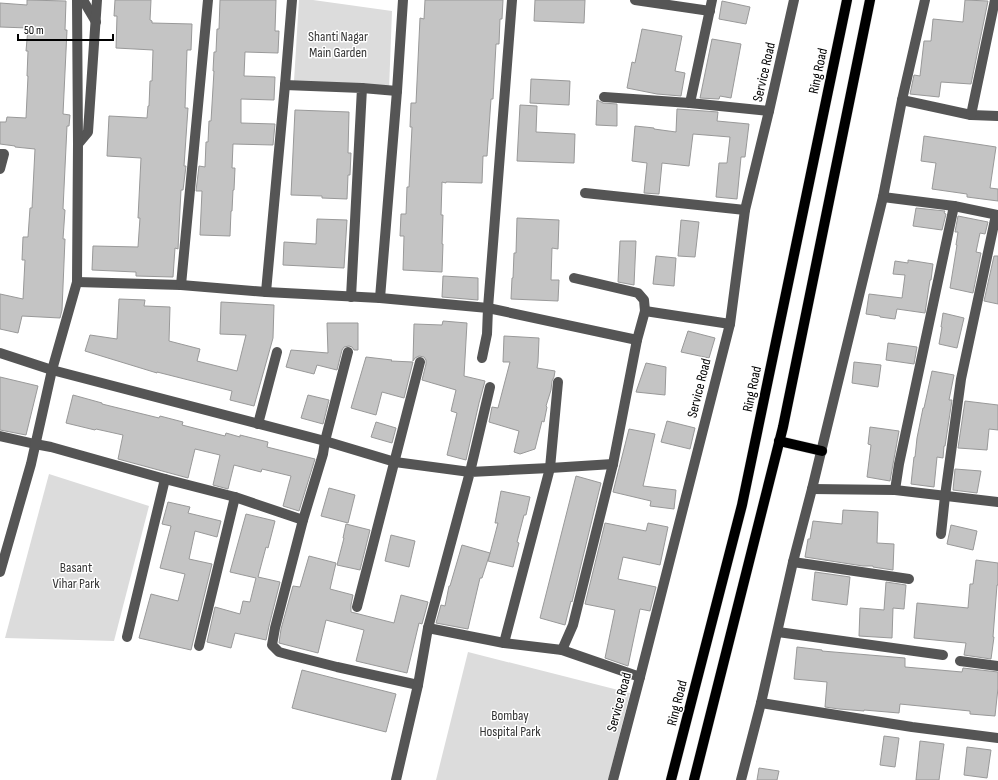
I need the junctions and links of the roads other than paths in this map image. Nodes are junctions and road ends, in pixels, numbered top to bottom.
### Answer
1 (77, 0) edge
2 (83, 0) edge
3 (97, 0) edge
4 (208, 0) edge
5 (292, 0) edge
6 (403, 0) edge
7 (512, 0) edge
8 (635, 0) edge
9 (712, 0) edge
10 (794, 0) edge
11 (847, 0) edge
12 (870, 0) edge
13 (924, 0) edge
14 (995, 0) edge
15 (710, 11) junction
16 (96, 22) junction
17 (285, 85) junction
18 (362, 88) junction
19 (397, 91) junction
20 (604, 97) dead end
21 (902, 100) junction
22 (690, 103) junction
23 (769, 111) junction
24 (971, 115) junction
25 (998, 116) edge
26 (78, 144) junction
27 (0, 154) edge
28 (0, 169) edge
29 (585, 193) dead end
30 (883, 196) junction
31 (954, 206) junction
32 (745, 210) junction
33 (997, 215) edge
34 (574, 278) dead end
35 (77, 282) junction
36 (181, 285) junction
37 (266, 292) junction
38 (350, 297) junction
39 (380, 298) junction
40 (488, 308) junction
41 (645, 311) junction
42 (730, 324) junction
43 (637, 340) junction
44 (277, 352) dead end
45 (348, 352) dead end
46 (0, 353) edge
47 (482, 358) dead end
48 (420, 362) dead end
49 (52, 370) junction
50 (558, 382) dead end
51 (490, 387) dead end
52 (258, 424) junction
53 (0, 436) edge
54 (325, 441) junction
55 (779, 441) junction
56 (35, 444) junction
57 (822, 451) junction
58 (395, 462) junction
59 (613, 464) junction
60 (550, 468) junction
61 (470, 472) junction
62 (165, 479) junction
63 (812, 489) junction
64 (895, 490) junction
65 (944, 496) junction
66 (235, 497) junction
67 (998, 502) edge
68 (303, 520) junction
69 (941, 534) dead end
70 (794, 562) junction
71 (0, 572) edge
72 (909, 579) dead end
73 (357, 607) dead end
74 (428, 628) junction
75 (778, 632) junction
76 (127, 637) dead end
77 (504, 643) junction
78 (199, 646) dead end
79 (562, 650) junction
80 (943, 655) dead end
81 (960, 661) dead end
82 (998, 666) edge
83 (640, 677) junction
84 (418, 686) junction
85 (761, 703) junction
86 (998, 738) edge
87 (396, 780) edge
88 (613, 780) edge
89 (671, 780) edge
90 (694, 780) edge
91 (741, 780) edge

1 - 26 street
2 - 16 street
3 - 16 street
4 - 36 street
5 - 17 street
6 - 19 street
7 - 40 street
8 - 15 street
9 - 15 street
10 - 23 street, Service Road
11 - 89 main road, Ring Road
12 - 55 main road
13 - 21 street
14 - 24 street
15 - 22 street
16 - 26 street
17 - 18 street
17 - 37 street
18 - 19 street
18 - 38 street
19 - 39 street
20 - 22 street
21 - 24 street
21 - 30 street
22 - 23 street
23 - 32 street, Service Road
24 - 25 street
26 - 35 street
27 - 28 street
29 - 32 street
30 - 31 street
30 - 57 street
31 - 33 street
31 - 64 street
32 - 42 street, Service Road
33 - 65 street
34 - 41 street
35 - 36 street
35 - 49 street
36 - 37 street
37 - 38 street
38 - 39 street
39 - 40 street
40 - 43 street
40 - 47 street
41 - 42 street
41 - 43 street
42 - 83 street, Service Road
43 - 59 street
44 - 52 street
45 - 54 street
46 - 49 street
48 - 58 street
49 - 52 street
49 - 56 street
50 - 60 street
51 - 61 street
52 - 54 street
53 - 56 street
54 - 58 street
54 - 68 street
55 - 57 main road
55 - 90 main road
56 - 62 street
56 - 71 street
57 - 63 street
58 - 61 street
58 - 73 street
59 - 60 street
59 - 79 street
60 - 61 street
60 - 77 street
61 - 74 street
62 - 66 street
62 - 76 street
63 - 64 street
63 - 70 street
64 - 65 street
65 - 67 street
65 - 69 street
66 - 68 street
66 - 78 street
68 - 84 street
70 - 72 street
70 - 75 street
74 - 77 street
74 - 84 street
75 - 80 street
75 - 85 street
77 - 79 street
79 - 83 street
81 - 82 street
83 - 88 street, Service Road
84 - 87 street
85 - 86 street
85 - 91 street

